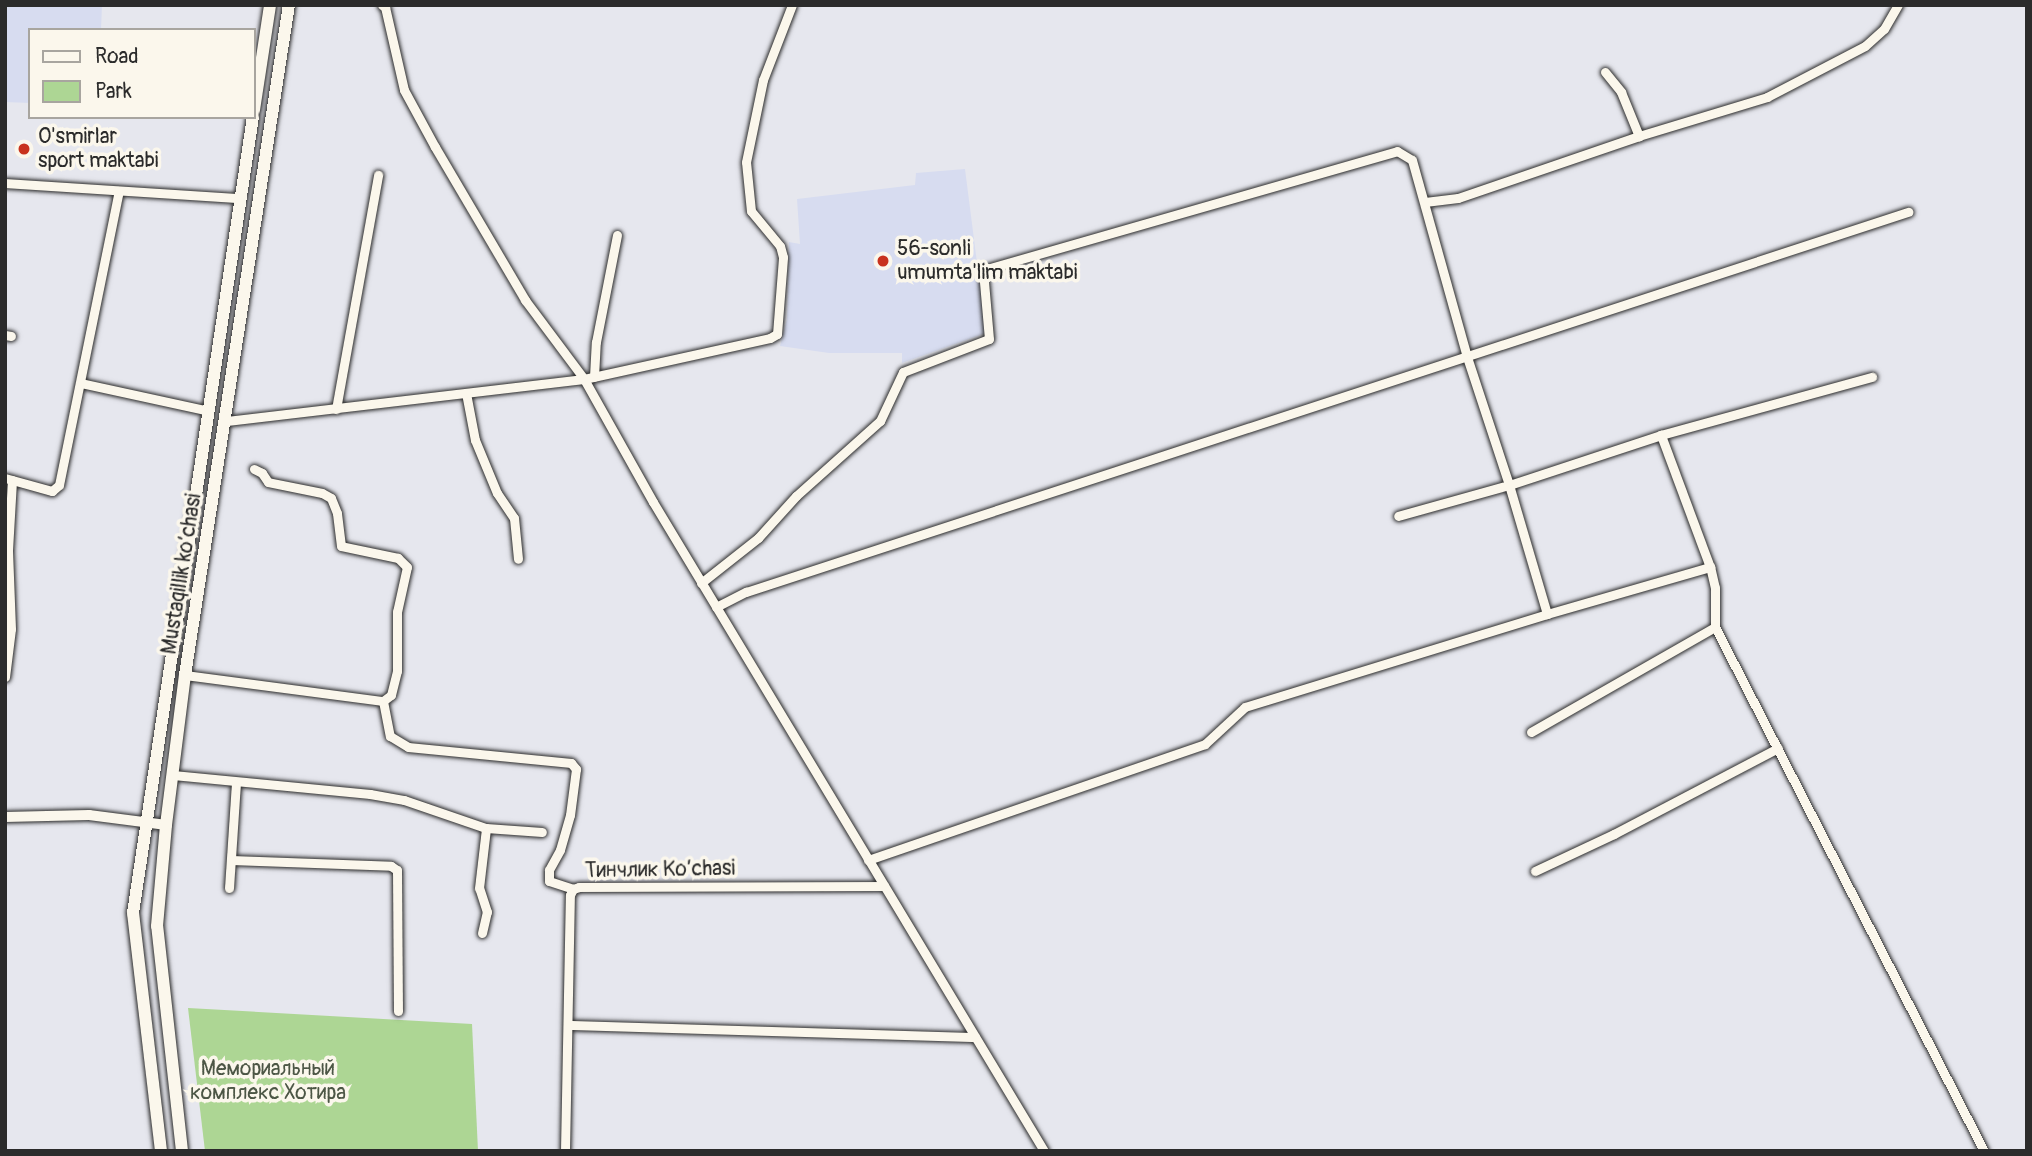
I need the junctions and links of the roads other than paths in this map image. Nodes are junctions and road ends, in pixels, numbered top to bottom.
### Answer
1 (270, 5) edge
2 (289, 5) edge
3 (382, 5) edge
4 (792, 5) edge
5 (1898, 5) edge
6 (1605, 72) dead end
7 (256, 97) edge
8 (253, 119) edge
9 (1639, 136) junction
10 (378, 175) dead end
11 (5, 183) edge
12 (119, 191) junction
13 (240, 198) junction
14 (1425, 202) junction
15 (1908, 212) dead end
16 (617, 235) dead end
17 (1467, 357) junction
18 (594, 377) junction
19 (1872, 377) dead end
20 (584, 379) junction
21 (81, 383) junction
22 (466, 393) junction
23 (336, 409) junction
24 (209, 411) junction
25 (227, 421) junction
26 (1661, 435) junction
27 (254, 469) dead end
28 (9, 479) edge
29 (1509, 485) junction
30 (1398, 516) dead end
31 (7, 550) edge
32 (518, 559) dead end
33 (1710, 567) junction
34 (701, 583) junction
35 (716, 607) junction
36 (1547, 614) junction
37 (1715, 627) junction
38 (185, 675) junction
39 (5, 677) edge
40 (383, 701) junction
41 (1531, 732) dead end
42 (1778, 748) junction
43 (173, 775) junction
44 (236, 783) junction
45 (5, 817) edge
46 (145, 822) junction
47 (166, 825) junction
48 (486, 828) junction
49 (542, 832) dead end
50 (231, 860) junction
51 (868, 860) junction
52 (1535, 871) dead end
53 (884, 886) junction
54 (229, 888) dead end
55 (573, 890) junction
56 (482, 933) dead end
57 (398, 1011) dead end
58 (568, 1025) junction
59 (975, 1037) junction
60 (162, 1151) edge
61 (182, 1151) edge
62 (565, 1151) edge
63 (1044, 1151) edge
64 (1984, 1151) edge

1 - 7 main road
2 - 25 main road, Mustaqillik ko’chasi
3 - 20 street
4 - 18 street
5 - 9 street
6 - 9 street
8 - 13 main road, Mustaqillik ko’chasi
9 - 14 street
10 - 23 street
11 - 12 street
12 - 13 street
12 - 21 street
13 - 24 main road, Mustaqillik ko’chasi
14 - 17 street
14 - 34 street
15 - 17 street
16 - 18 street
17 - 29 street
17 - 35 street
18 - 20 street
19 - 26 street
20 - 22 street
20 - 34 street
21 - 24 street
21 - 28 street
22 - 23 street
22 - 32 street
23 - 25 street
24 - 46 main road, Mustaqillik ko’chasi
25 - 38 main road, Mustaqillik ko’chasi
26 - 29 street
26 - 33 street
27 - 40 street
28 - 31 street
29 - 30 street
29 - 36 street
31 - 39 street
33 - 36 street
33 - 37 street
34 - 35 street
35 - 51 street
36 - 51 street
37 - 41 street
37 - 42 street
38 - 40 street
38 - 43 main road, Mustaqillik ko’chasi
40 - 55 street
42 - 52 street
42 - 64 street
43 - 44 street
43 - 47 main road, Mustaqillik ko’chasi
44 - 48 street
44 - 50 street
45 - 46 street
46 - 47 street
46 - 60 main road, Mustaqillik ko’chasi
47 - 61 main road, Mustaqillik ko’chasi
48 - 49 street
48 - 56 street
50 - 54 street
50 - 57 street
51 - 53 street
53 - 55 street, Тинчлик Ko’chasi
53 - 59 street
55 - 58 street, Тинчлик Ko’chasi
58 - 59 street
58 - 62 street, Тинчлик Ko’chasi
59 - 63 street

